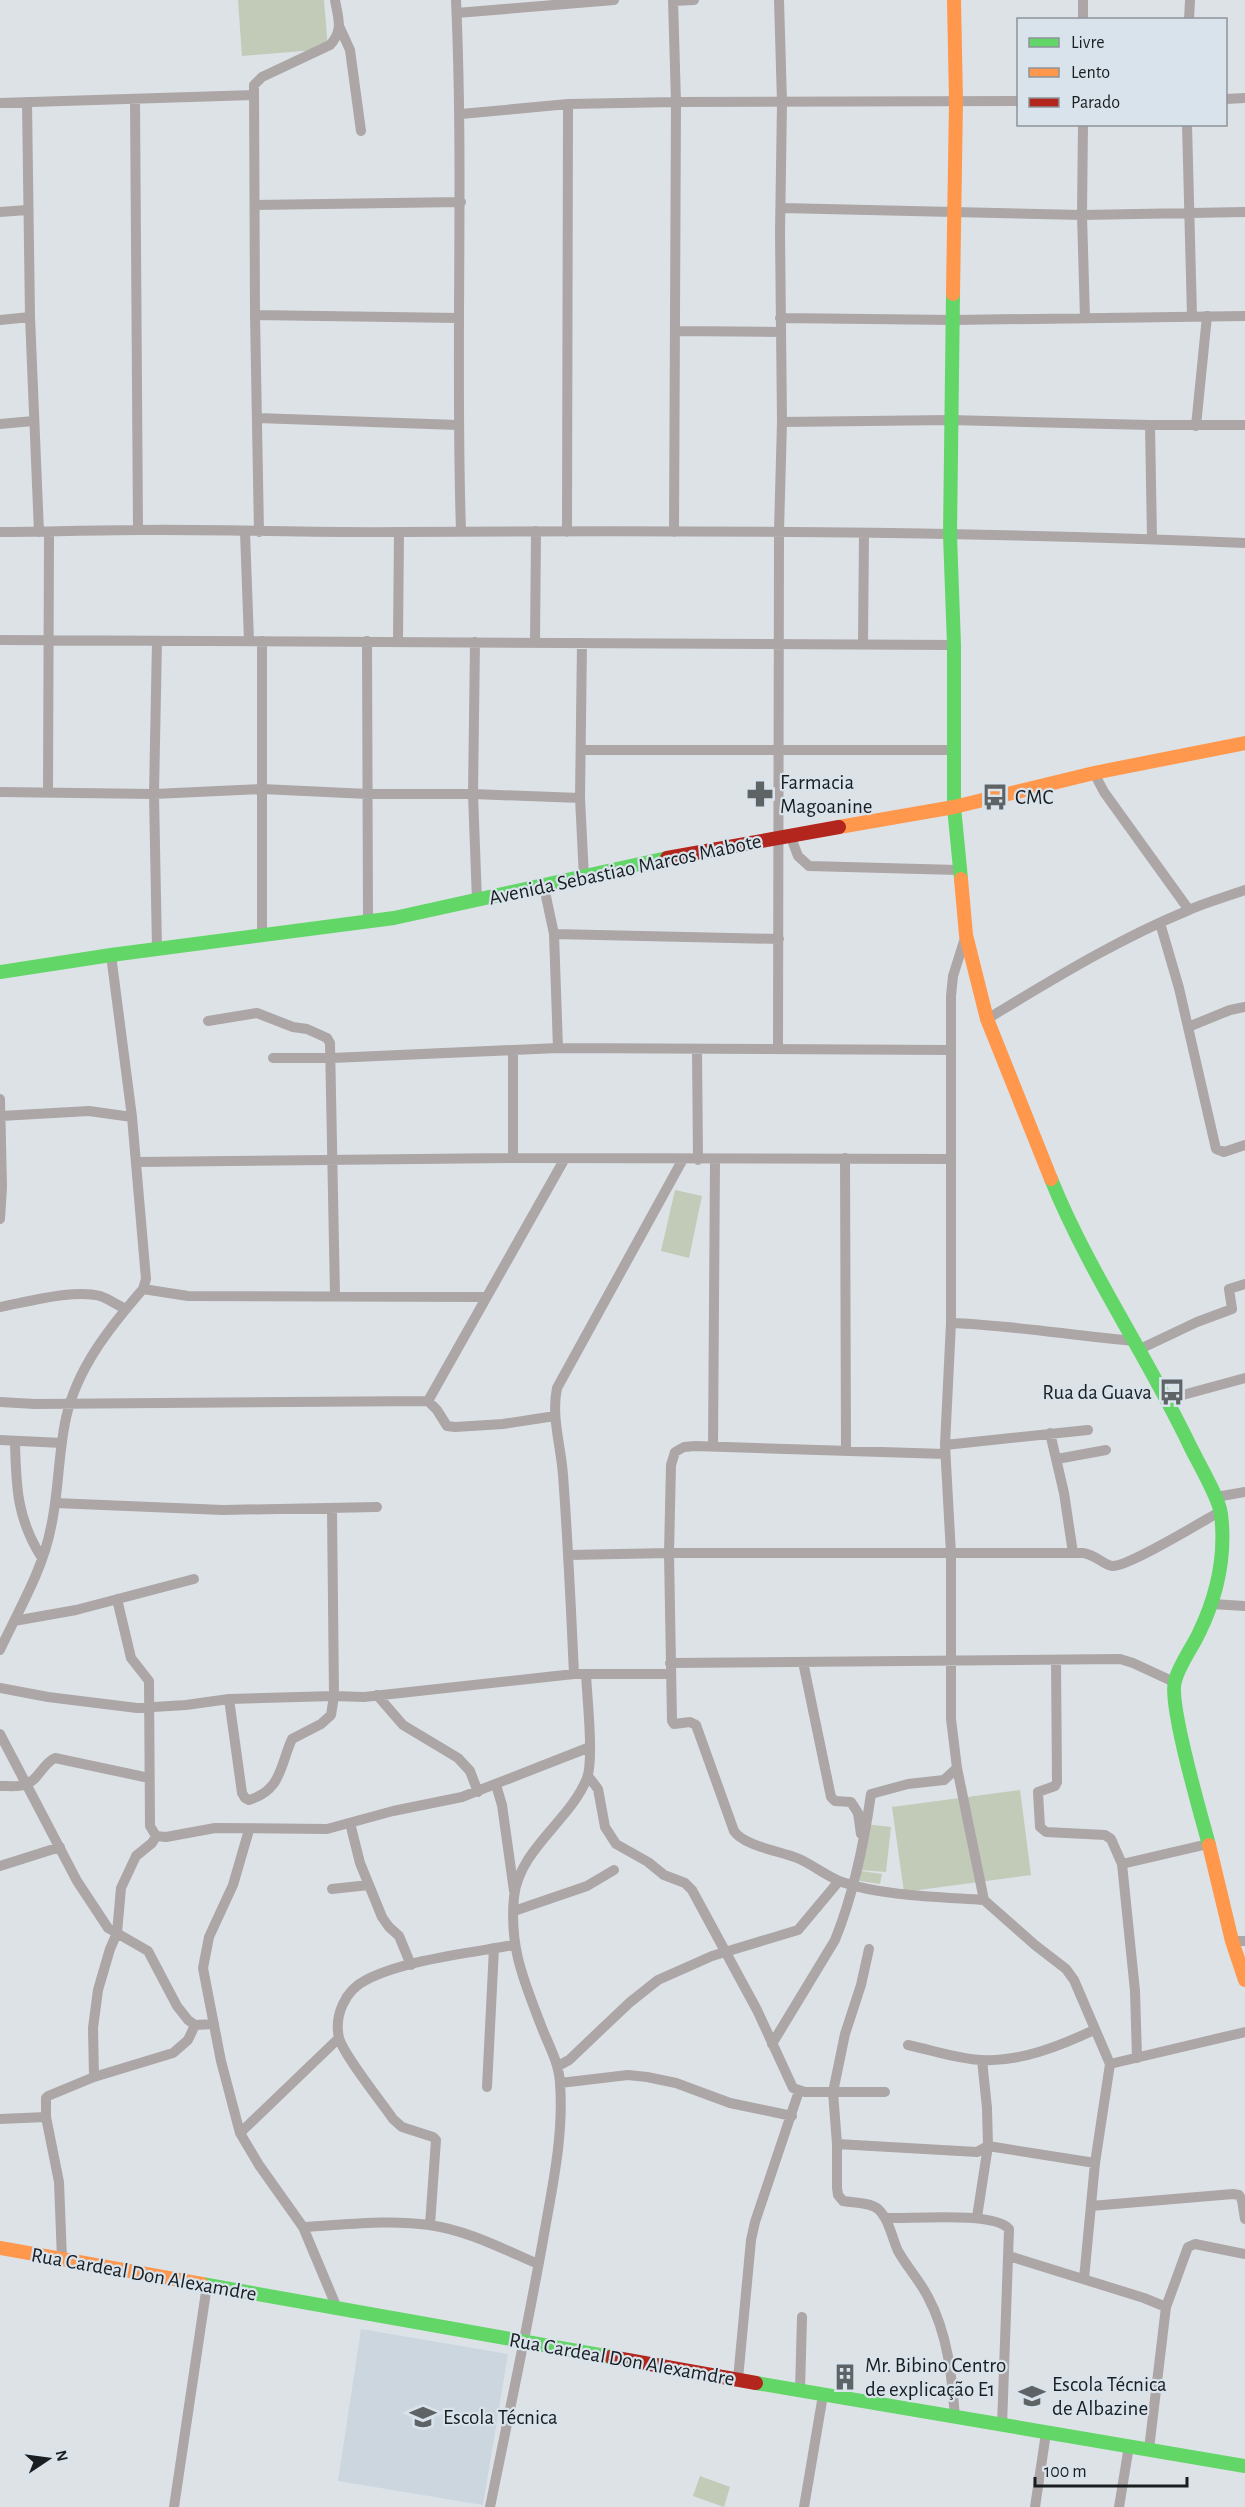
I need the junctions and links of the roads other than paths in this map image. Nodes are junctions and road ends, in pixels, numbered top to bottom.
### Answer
1 (334, 0) edge
2 (456, 0) edge
3 (614, 0) edge
4 (694, 0) edge
5 (792, 0) edge
6 (954, 0) edge
7 (1083, 0) edge
8 (1190, 0) edge
9 (673, 1) edge
10 (779, 1) edge
11 (457, 13) junction
12 (1083, 18) edge
13 (1189, 18) edge
14 (340, 28) junction
15 (254, 95) junction
16 (1245, 98) edge
17 (1227, 99) edge
18 (135, 100) junction
19 (956, 101) junction
20 (1017, 101) edge
21 (27, 102) junction
22 (676, 102) junction
23 (782, 102) junction
24 (0, 103) edge
25 (568, 104) junction
26 (461, 114) junction
27 (1083, 126) edge
28 (1187, 126) edge
29 (362, 131) dead end
30 (461, 202) junction
31 (255, 205) junction
32 (782, 208) junction
33 (27, 210) junction
34 (0, 212) edge
35 (1189, 212) junction
36 (1245, 212) edge
37 (955, 214) junction
38 (1082, 215) junction
39 (255, 315) junction
40 (1192, 316) junction
41 (1207, 316) junction
42 (1245, 316) edge
43 (30, 317) junction
44 (458, 318) junction
45 (780, 318) junction
46 (1085, 318) junction
47 (0, 320) edge
48 (954, 320) junction
49 (675, 331) junction
50 (780, 332) junction
51 (258, 418) junction
52 (950, 420) junction
53 (33, 421) junction
54 (782, 422) junction
55 (0, 424) edge
56 (458, 425) junction
57 (1150, 425) junction
58 (1245, 425) edge
59 (1196, 426) junction
60 (138, 530) junction
61 (0, 531) edge
62 (461, 531) junction
63 (536, 531) junction
64 (779, 531) junction
65 (44, 532) junction
66 (245, 532) junction
67 (259, 532) junction
68 (399, 532) junction
69 (567, 532) junction
70 (674, 532) junction
71 (864, 533) junction
72 (950, 535) junction
73 (1152, 539) junction
74 (1245, 543) edge
75 (50, 639) junction
76 (0, 640) edge
77 (157, 640) junction
78 (398, 640) junction
79 (249, 641) junction
80 (262, 641) junction
81 (367, 641) junction
82 (475, 642) junction
83 (535, 643) junction
84 (582, 643) junction
85 (778, 644) junction
86 (863, 644) junction
87 (954, 645) junction
88 (1245, 742) edge
89 (581, 750) junction
90 (953, 750) junction
91 (778, 752) junction
92 (1094, 773) junction
93 (262, 789) junction
94 (0, 792) edge
95 (48, 793) junction
96 (154, 794) junction
97 (368, 794) junction
98 (473, 794) junction
99 (580, 798) junction
100 (954, 807) junction
101 (783, 836) junction
102 (958, 870) junction
103 (584, 878) junction
104 (544, 887) junction
105 (1245, 890) edge
106 (477, 901) junction
107 (1189, 910) junction
108 (368, 922) junction
109 (1160, 923) junction
110 (554, 934) junction
111 (966, 935) junction
112 (262, 936) junction
113 (779, 939) junction
114 (157, 949) junction
115 (111, 955) junction
116 (0, 972) edge
117 (1245, 1007) edge
118 (987, 1019) junction
119 (208, 1021) dead end
120 (1188, 1027) junction
121 (558, 1048) junction
122 (778, 1048) junction
123 (697, 1049) junction
124 (513, 1050) junction
125 (951, 1050) junction
126 (273, 1058) dead end
127 (332, 1058) junction
128 (0, 1099) edge
129 (1, 1116) edge
130 (132, 1117) junction
131 (1245, 1145) edge
132 (513, 1158) junction
133 (845, 1158) junction
134 (332, 1159) junction
135 (683, 1159) junction
136 (951, 1159) junction
137 (564, 1160) junction
138 (698, 1160) junction
139 (715, 1160) junction
140 (136, 1162) junction
141 (1, 1187) edge
142 (0, 1219) edge
143 (1245, 1284) edge
144 (143, 1289) junction
145 (335, 1296) junction
146 (485, 1297) junction
147 (0, 1307) edge
148 (126, 1309) junction
149 (951, 1323) junction
150 (1138, 1345) junction
151 (1245, 1378) edge
152 (1168, 1399) junction
153 (428, 1401) junction
154 (0, 1402) edge
155 (70, 1403) junction
156 (555, 1416) junction
157 (1088, 1430) dead end
158 (1050, 1433) junction
159 (0, 1440) edge
160 (15, 1442) junction
161 (62, 1443) junction
162 (713, 1447) junction
163 (846, 1449) junction
164 (945, 1449) junction
165 (1106, 1450) dead end
166 (1057, 1459) junction
167 (1245, 1492) edge
168 (1216, 1497) junction
169 (55, 1503) junction
170 (377, 1507) dead end
171 (332, 1510) junction
172 (1221, 1510) junction
173 (669, 1553) junction
174 (1073, 1553) junction
175 (951, 1554) junction
176 (569, 1555) junction
177 (42, 1558) junction
178 (194, 1579) dead end
179 (117, 1599) junction
180 (1212, 1604) junction
181 (1245, 1606) edge
182 (14, 1621) junction
183 (0, 1650) edge
184 (1056, 1661) junction
185 (803, 1662) junction
186 (951, 1662) junction
187 (670, 1669) junction
188 (580, 1674) junction
189 (1174, 1682) junction
190 (0, 1688) edge
191 (377, 1695) junction
192 (333, 1696) junction
193 (229, 1699) junction
194 (149, 1707) junction
195 (0, 1734) edge
196 (590, 1747) junction
197 (957, 1768) junction
198 (588, 1776) junction
199 (149, 1778) junction
200 (25, 1785) junction
201 (496, 1785) junction
202 (0, 1786) edge
203 (478, 1792) junction
204 (350, 1823) junction
205 (249, 1830) junction
206 (156, 1836) junction
207 (1208, 1844) junction
208 (60, 1847) junction
209 (863, 1850) junction
210 (1122, 1864) junction
211 (0, 1866) edge
212 (614, 1870) dead end
213 (838, 1881) junction
214 (369, 1885) junction
215 (854, 1886) junction
216 (332, 1889) dead end
217 (514, 1894) junction
218 (984, 1900) junction
219 (514, 1911) junction
220 (117, 1933) junction
221 (1238, 1941) edge
222 (514, 1945) junction
223 (494, 1948) junction
224 (868, 1949) dead end
225 (725, 1952) junction
226 (411, 1965) junction
227 (1245, 1980) edge
228 (214, 2024) junction
229 (195, 2025) junction
230 (1094, 2030) junction
231 (1245, 2032) edge
232 (339, 2038) junction
233 (772, 2044) junction
234 (908, 2045) dead end
235 (1137, 2058) junction
236 (982, 2060) junction
237 (1110, 2064) junction
238 (558, 2066) junction
239 (94, 2077) junction
240 (560, 2083) junction
241 (487, 2087) dead end
242 (799, 2091) junction
243 (833, 2092) junction
244 (885, 2092) dead end
245 (792, 2116) junction
246 (46, 2117) junction
247 (0, 2119) edge
248 (240, 2133) junction
249 (837, 2144) junction
250 (988, 2146) junction
251 (1095, 2163) junction
252 (1091, 2206) junction
253 (977, 2217) junction
254 (885, 2218) junction
255 (1245, 2219) edge
256 (430, 2225) junction
257 (303, 2228) junction
258 (0, 2248) edge
259 (1245, 2254) edge
260 (1009, 2256) junction
261 (62, 2259) junction
262 (538, 2264) junction
263 (1084, 2278) junction
264 (207, 2285) junction
265 (1166, 2307) junction
266 (337, 2308) junction
267 (802, 2318) dead end
268 (524, 2341) junction
269 (738, 2379) junction
270 (800, 2391) junction
271 (823, 2395) junction
272 (955, 2418) junction
273 (1002, 2426) junction
274 (1046, 2433) junction
275 (1129, 2446) junction
276 (1149, 2449) junction
277 (1245, 2466) edge
278 (174, 2507) edge
279 (490, 2507) edge
280 (804, 2507) edge
281 (1035, 2507) edge
282 (1119, 2507) edge

1 - 14 street
2 - 11 street
3 - 11 street
4 - 9 street
5 - 10 street
6 - 19 main road
7 - 12 street
8 - 13 street
9 - 22 street
10 - 23 street
11 - 26 street
14 - 15 street
14 - 29 street
15 - 18 street
15 - 31 street
16 - 17 street
18 - 21 street
18 - 60 street
19 - 20 street
19 - 23 street
19 - 37 main road
21 - 24 street
21 - 33 street
22 - 23 street
22 - 25 street
22 - 49 street
23 - 32 street
25 - 26 street
25 - 69 street
26 - 30 street
27 - 38 street
28 - 35 street
30 - 31 street
30 - 44 street
31 - 39 street
32 - 37 street
32 - 45 street
33 - 34 street
33 - 43 street
35 - 36 street
35 - 38 street
35 - 40 street
37 - 38 street
37 - 48 main road
38 - 46 street
39 - 44 street
39 - 51 street
40 - 41 street
40 - 46 street
41 - 42 street
41 - 59 street
43 - 47 street
43 - 53 street
44 - 56 street
45 - 48 street
45 - 50 street
46 - 48 street
48 - 52 main road
49 - 50 street
49 - 70 street
50 - 54 street
51 - 56 street
51 - 67 street
52 - 54 street
52 - 57 street
52 - 72 main road
53 - 55 street
53 - 65 street
54 - 64 street
56 - 62 street
57 - 59 street
57 - 73 street
58 - 59 street
60 - 65 street
60 - 66 street
61 - 65 street
62 - 63 street
62 - 68 street
63 - 69 street
63 - 83 street
64 - 70 street
64 - 71 street
64 - 85 street
65 - 75 street
66 - 67 street
66 - 79 street
67 - 68 street
68 - 78 street
69 - 70 street
71 - 72 street
71 - 86 street
72 - 73 street
72 - 87 main road
73 - 74 street
75 - 76 street
75 - 77 street
75 - 95 street
77 - 79 street
77 - 96 street
78 - 81 street
78 - 82 street
79 - 80 street
80 - 81 street
80 - 93 street
81 - 97 street
82 - 83 street
82 - 98 street
83 - 84 street
84 - 85 street
84 - 89 street
85 - 86 street
85 - 91 street
86 - 87 street
87 - 90 main road
88 - 92 main road, Avenida Sebastiao Marcos Mabote
89 - 91 street
89 - 99 street
90 - 91 street
90 - 100 main road
91 - 101 street
92 - 100 main road, Avenida Sebastiao Marcos Mabote
92 - 107 street
93 - 96 street
93 - 97 street
93 - 112 street
94 - 95 street
95 - 96 street
96 - 114 street
97 - 98 street
97 - 108 street
98 - 99 street
98 - 106 street
99 - 103 street
100 - 101 main road, Avenida Sebastiao Marcos Mabote
100 - 102 main road
101 - 102 street
101 - 103 main road, Avenida Sebastiao Marcos Mabote
101 - 113 street
102 - 111 main road
103 - 104 main road, Avenida Sebastiao Marcos Mabote
104 - 106 main road, Avenida Sebastiao Marcos Mabote
104 - 110 street
105 - 107 street
106 - 108 main road, Avenida Sebastiao Marcos Mabote
107 - 109 street
108 - 112 main road, Avenida Sebastiao Marcos Mabote
109 - 118 street
109 - 120 street
110 - 113 street
110 - 121 street
111 - 118 main road
111 - 125 street
112 - 114 main road, Avenida Sebastiao Marcos Mabote
113 - 122 street
114 - 115 main road, Avenida Sebastiao Marcos Mabote
115 - 116 main road, Avenida Sebastiao Marcos Mabote
115 - 130 street
117 - 120 street
118 - 150 main road
119 - 127 street
120 - 131 street
121 - 123 street
121 - 124 street
122 - 123 street
122 - 125 street
123 - 138 street
124 - 127 street
124 - 132 street
125 - 136 street
126 - 127 street
127 - 134 street
128 - 129 street
129 - 130 street
129 - 141 street
130 - 140 street
132 - 134 street
132 - 137 street
133 - 136 street
133 - 139 street
133 - 163 street
134 - 140 street
134 - 145 street
135 - 137 street
135 - 138 street
135 - 156 street
136 - 149 street
137 - 146 street
138 - 139 street
139 - 162 street
140 - 144 street
141 - 142 street
143 - 150 street
144 - 145 street
144 - 148 street
145 - 146 street
146 - 153 street
147 - 148 street
148 - 155 street
149 - 150 street
149 - 164 street
150 - 152 main road
151 - 152 street
152 - 168 main road
153 - 155 street
153 - 156 street
154 - 155 street
155 - 161 street
156 - 176 street
157 - 158 street
158 - 164 street
158 - 166 street
159 - 160 street
160 - 161 street
160 - 177 street
161 - 169 street
162 - 163 street
162 - 173 street
163 - 164 street
164 - 175 street
165 - 166 street
166 - 174 street
167 - 168 street
168 - 172 main road
169 - 171 street
169 - 177 street
170 - 171 street
171 - 192 street
172 - 174 street
172 - 180 main road
173 - 175 street
173 - 176 street
173 - 187 street
174 - 175 street
175 - 186 street
176 - 188 street
177 - 182 street
178 - 179 street
179 - 182 street
179 - 194 street
180 - 181 street
180 - 189 main road
182 - 183 street
184 - 186 street
184 - 189 street
184 - 210 street
185 - 186 street
185 - 187 street
185 - 209 street
186 - 197 street
187 - 188 street
187 - 213 street
188 - 191 street
188 - 196 street
189 - 207 main road
190 - 194 street
191 - 192 street
191 - 203 street
192 - 193 street
192 - 193 street
193 - 194 street
194 - 199 street
195 - 200 street
196 - 198 street
196 - 201 street
197 - 209 street
197 - 218 street
198 - 217 street
198 - 225 street
199 - 200 street
199 - 206 street
200 - 202 street
200 - 208 street
201 - 203 street
201 - 217 street
203 - 204 street
204 - 205 street
204 - 214 street
205 - 206 street
205 - 228 street
206 - 220 street
207 - 210 street
207 - 221 main road
208 - 211 street
208 - 220 street
209 - 215 street
210 - 235 street
212 - 219 street
213 - 215 street
213 - 225 street
214 - 216 street
214 - 226 street
215 - 218 street
215 - 233 street
217 - 219 street
218 - 230 street
219 - 222 street
220 - 229 street
220 - 239 street
221 - 227 main road
222 - 223 street
222 - 238 street
223 - 226 street
223 - 241 street
224 - 243 street
225 - 233 street
225 - 238 street
226 - 232 street
228 - 229 street
228 - 248 street
229 - 239 street
230 - 236 street
230 - 237 street
231 - 235 street
232 - 248 street
232 - 256 street
233 - 242 street
234 - 236 street
235 - 237 street
236 - 250 street
237 - 251 street
238 - 240 street
239 - 246 street
240 - 245 street
240 - 262 street
242 - 243 street
242 - 245 street
243 - 244 street
243 - 249 street
245 - 269 street
246 - 247 street
246 - 261 street
248 - 257 street
249 - 250 street
249 - 254 street
250 - 251 street
250 - 253 street
251 - 252 street
252 - 255 street
252 - 263 street
253 - 254 street
253 - 260 street
254 - 272 street
256 - 257 street
256 - 262 street
257 - 266 street
258 - 261 main road, Rua Cardeal Don Alexamdre
259 - 265 street
260 - 263 street
260 - 273 street
261 - 264 main road, Rua Cardeal Don Alexamdre
262 - 268 street
263 - 265 street
264 - 266 main road, Rua Cardeal Don Alexamdre
264 - 278 street
265 - 276 street
266 - 268 main road, Rua Cardeal Don Alexamdre
267 - 270 street
268 - 269 main road, Rua Cardeal Don Alexamdre
268 - 279 street
269 - 270 main road, Rua Cardeal Don Alexamdre
270 - 271 main road, Rua Cardeal Don Alexamdre
271 - 272 main road, Rua Cardeal Don Alexamdre
271 - 280 street
272 - 273 main road, Rua Cardeal Don Alexamdre
273 - 274 main road, Rua Cardeal Don Alexamdre
274 - 275 main road, Rua Cardeal Don Alexamdre
274 - 281 street
275 - 276 main road, Rua Cardeal Don Alexamdre
275 - 282 street
276 - 277 main road, Rua Cardeal Don Alexamdre

